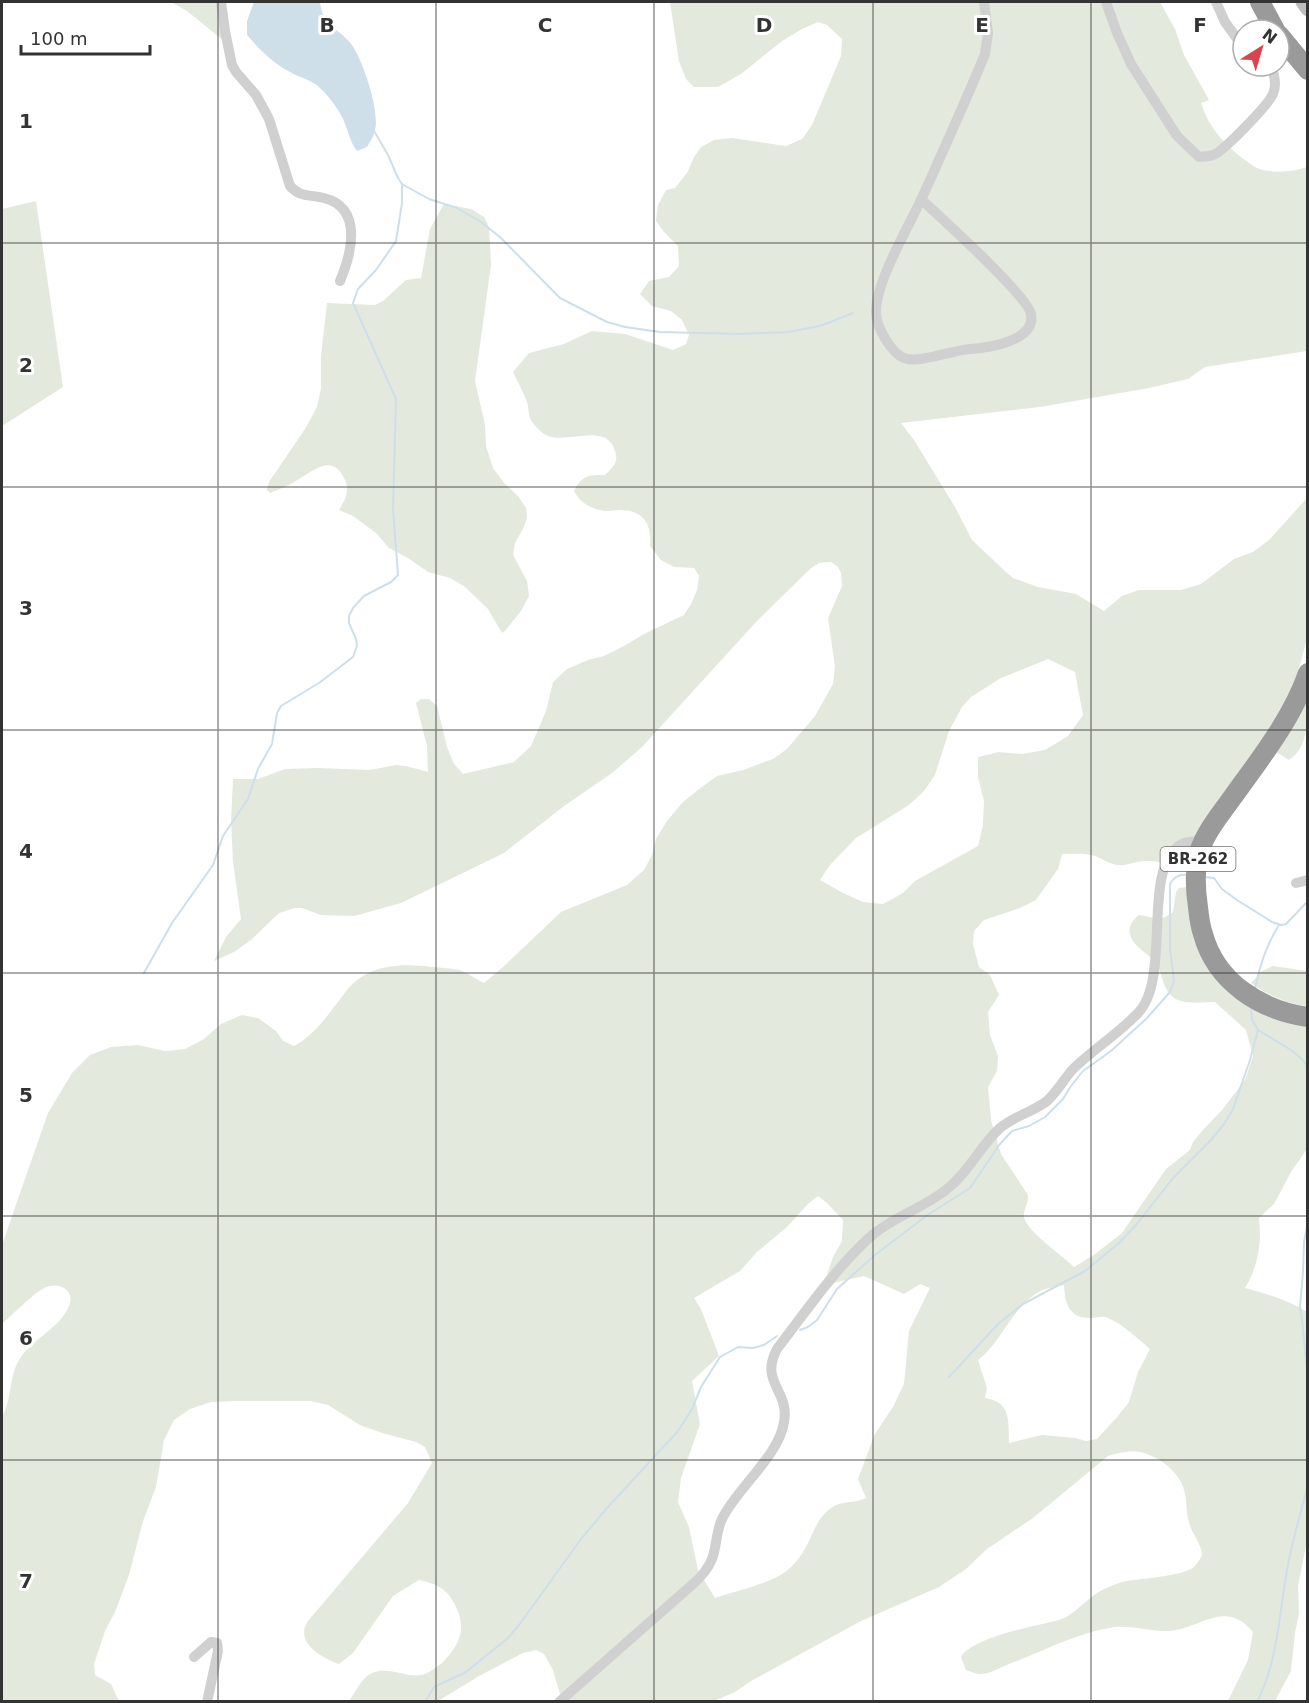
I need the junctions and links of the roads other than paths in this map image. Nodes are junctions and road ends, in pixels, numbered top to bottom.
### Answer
1 (221, 2) edge
2 (984, 2) edge
3 (1106, 2) edge
4 (1216, 2) edge
5 (1260, 2) edge
6 (1304, 2) edge
7 (1308, 9) edge
8 (1269, 18) edge
9 (1231, 30) edge
10 (1291, 50) edge
11 (1308, 70) edge
12 (1273, 78) edge
13 (921, 200) junction
14 (340, 281) dead end
15 (1308, 673) edge
16 (1202, 842) junction
17 (1308, 1017) edge
18 (194, 1657) dead end
19 (207, 1701) edge
20 (559, 1701) edge

1 - 14 street
2 - 13 street
3 - 12 street
4 - 9 street
5 - 8 highway
6 - 7 street
10 - 11 highway
13 - 13 street
15 - 16 highway, BR-262
16 - 17 highway, BR-262
16 - 20 street
18 - 19 street

